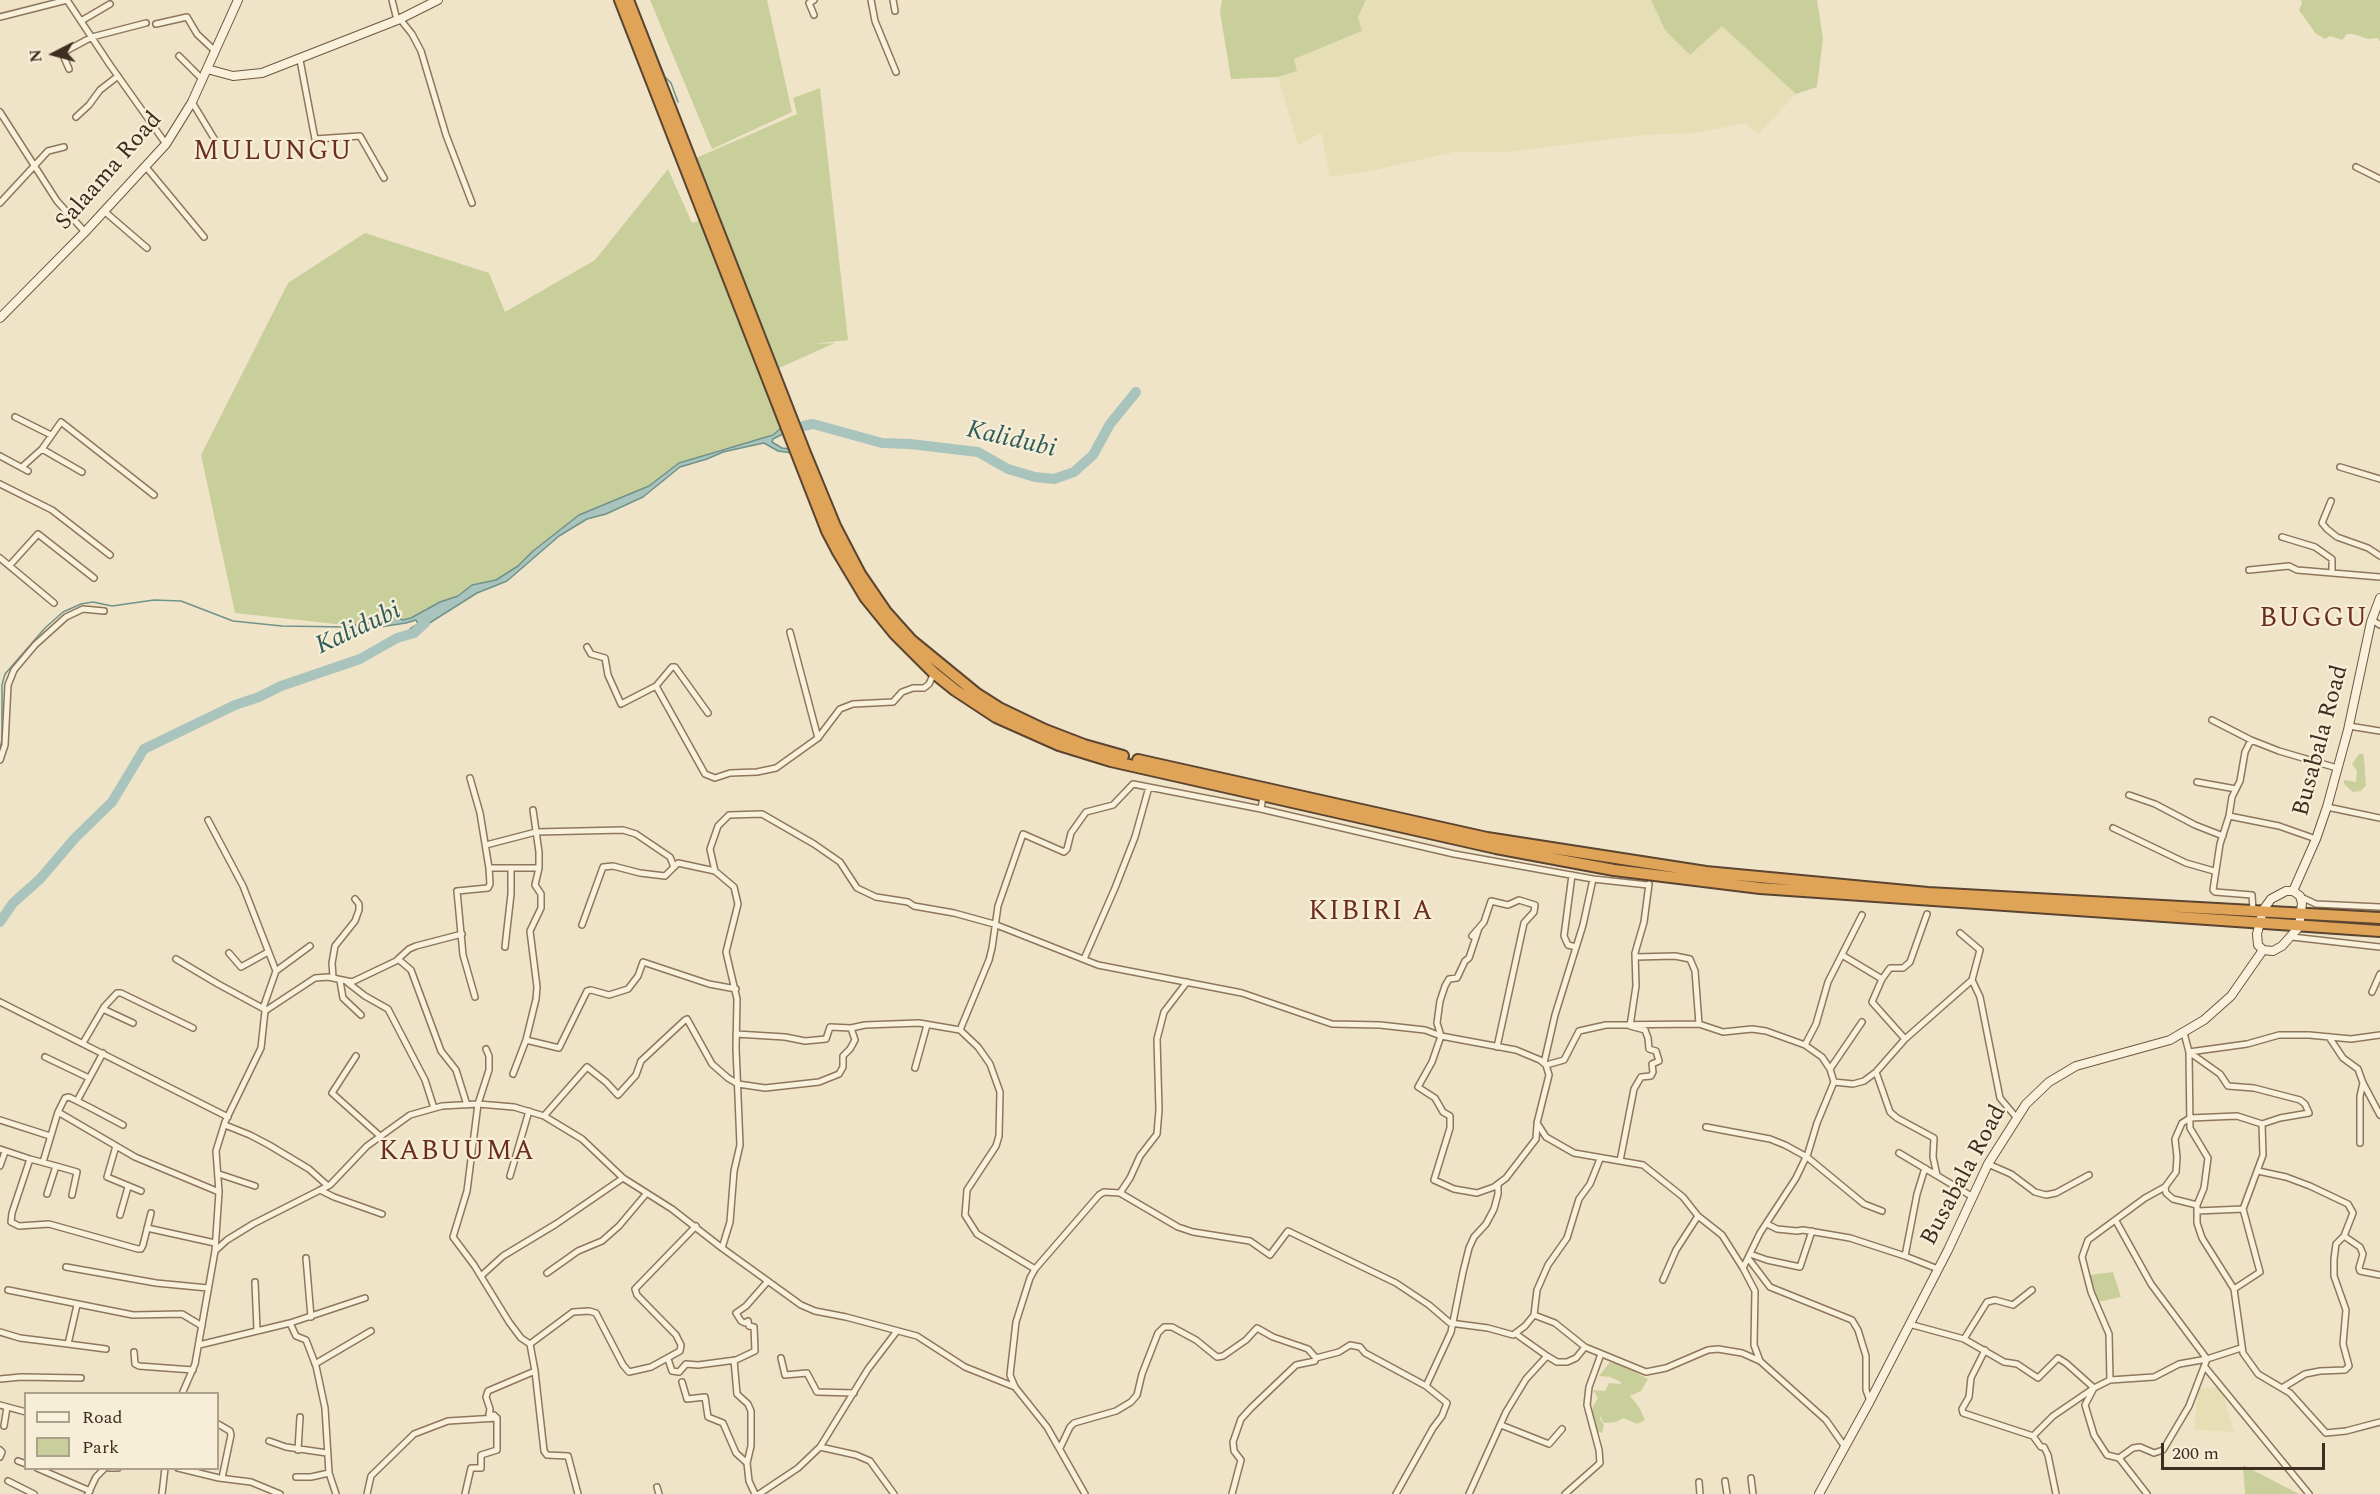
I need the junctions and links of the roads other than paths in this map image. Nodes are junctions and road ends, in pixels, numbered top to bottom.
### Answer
1 (67, 0) edge
2 (238, 0) edge
3 (392, 0) edge
4 (438, 0) edge
5 (620, 0) edge
6 (628, 0) edge
7 (814, 0) edge
8 (871, 0) edge
9 (892, 0) edge
10 (110, 4) dead end
11 (895, 11) dead end
12 (814, 15) dead end
13 (0, 17) edge
14 (399, 19) junction
15 (81, 21) junction
16 (146, 23) dead end
17 (156, 24) dead end
18 (92, 36) junction
19 (215, 51) junction
20 (179, 56) dead end
21 (300, 60) junction
22 (69, 69) dead end
23 (207, 69) junction
24 (896, 72) dead end
25 (118, 76) junction
26 (202, 79) junction
27 (192, 102) junction
28 (0, 112) edge
29 (76, 117) dead end
30 (215, 140) dead end
31 (166, 144) junction
32 (64, 147) dead end
33 (35, 167) junction
34 (146, 167) junction
35 (2356, 167) dead end
36 (384, 178) dead end
37 (2380, 179) edge
38 (472, 203) dead end
39 (0, 204) edge
40 (104, 211) junction
41 (708, 216) junction
42 (86, 232) junction
43 (204, 237) dead end
44 (147, 248) dead end
45 (1, 315) edge
46 (15, 417) dead end
47 (51, 435) junction
48 (42, 449) junction
49 (0, 456) edge
50 (21, 467) junction
51 (2340, 467) dead end
52 (28, 471) dead end
53 (82, 472) dead end
54 (2380, 479) edge
55 (0, 484) edge
56 (154, 495) dead end
57 (2331, 501) dead end
58 (831, 529) junction
59 (2282, 537) dead end
60 (110, 555) dead end
61 (2380, 556) edge
62 (0, 558) edge
63 (10, 565) junction
64 (2249, 570) dead end
65 (2332, 573) junction
66 (2380, 577) edge
67 (94, 578) dead end
68 (2380, 598) edge
69 (54, 603) dead end
70 (104, 611) dead end
71 (2372, 620) junction
72 (2380, 625) edge
73 (790, 632) dead end
74 (587, 647) dead end
75 (934, 673) junction
76 (656, 686) junction
77 (708, 714) dead end
78 (2212, 720) dead end
79 (2349, 726) junction
80 (2380, 731) edge
81 (818, 738) junction
82 (2251, 740) junction
83 (0, 760) edge
84 (2337, 768) junction
85 (470, 778) dead end
86 (2197, 782) dead end
87 (1149, 787) junction
88 (2236, 789) junction
89 (2129, 795) dead end
90 (1263, 796) junction
91 (2327, 807) junction
92 (1261, 809) junction
93 (533, 810) dead end
94 (2229, 816) junction
95 (2380, 818) edge
96 (208, 820) dead end
97 (2113, 828) dead end
98 (536, 832) junction
99 (2223, 836) junction
100 (2316, 839) junction
101 (486, 845) junction
102 (1511, 851) junction
103 (1509, 864) junction
104 (674, 867) junction
105 (489, 868) junction
106 (511, 868) junction
107 (539, 868) junction
108 (715, 871) junction
109 (2214, 872) junction
110 (1572, 875) junction
111 (1593, 879) junction
112 (1650, 881) junction
113 (2296, 893) junction
114 (355, 899) dead end
115 (2380, 907) edge
116 (2258, 910) junction
117 (2302, 913) junction
118 (1927, 914) dead end
119 (1862, 915) dead end
120 (2380, 918) edge
121 (994, 924) junction
122 (2258, 924) junction
123 (582, 925) dead end
124 (2299, 927) junction
125 (1479, 928) junction
126 (2380, 931) edge
127 (1960, 933) dead end
128 (462, 934) junction
129 (1472, 936) dead end
130 (2292, 937) junction
131 (310, 946) dead end
132 (505, 947) dead end
133 (1576, 947) junction
134 (2380, 947) edge
135 (2263, 951) junction
136 (268, 952) junction
137 (229, 953) dead end
138 (1842, 955) junction
139 (1635, 957) junction
140 (176, 959) dead end
141 (398, 959) junction
142 (1084, 959) junction
143 (276, 971) junction
144 (2380, 974) edge
145 (333, 978) junction
146 (1882, 979) junction
147 (1972, 980) junction
148 (344, 981) junction
149 (1186, 982) junction
150 (736, 989) junction
151 (2372, 992) dead end
152 (475, 997) dead end
153 (0, 1002) edge
154 (104, 1007) junction
155 (264, 1009) junction
156 (361, 1016) dead end
157 (1862, 1022) dead end
158 (133, 1023) dead end
159 (1699, 1024) junction
160 (927, 1025) junction
161 (1630, 1026) junction
162 (194, 1028) dead end
163 (851, 1028) junction
164 (960, 1030) junction
165 (736, 1034) junction
166 (2184, 1034) junction
167 (2380, 1035) edge
168 (1441, 1036) junction
169 (2329, 1037) junction
170 (1905, 1039) junction
171 (526, 1040) junction
172 (83, 1043) junction
173 (1805, 1045) junction
174 (1497, 1047) junction
175 (486, 1049) dead end
176 (2189, 1052) junction
177 (103, 1053) junction
178 (356, 1056) dead end
179 (45, 1057) dead end
180 (1545, 1064) junction
181 (915, 1068) dead end
182 (1830, 1069) junction
183 (1876, 1072) junction
184 (513, 1074) dead end
185 (89, 1078) junction
186 (1834, 1082) junction
187 (2363, 1083) junction
188 (738, 1084) junction
189 (77, 1101) junction
190 (478, 1104) junction
191 (467, 1105) junction
192 (434, 1108) junction
193 (529, 1111) junction
194 (58, 1112) junction
195 (2380, 1115) edge
196 (544, 1116) junction
197 (228, 1117) junction
198 (2016, 1117) junction
199 (2190, 1118) junction
200 (0, 1120) edge
201 (1537, 1123) junction
202 (2262, 1124) junction
203 (123, 1125) dead end
204 (225, 1125) junction
205 (1706, 1127) dead end
206 (50, 1136) junction
207 (380, 1136) junction
208 (1546, 1137) junction
209 (1536, 1139) junction
210 (2360, 1143) dead end
211 (116, 1146) junction
212 (2, 1150) edge
213 (1899, 1153) dead end
214 (1807, 1157) junction
215 (30, 1159) junction
216 (1599, 1159) junction
217 (1620, 1161) junction
218 (43, 1162) junction
219 (1989, 1164) junction
220 (0, 1166) edge
221 (56, 1166) junction
222 (1925, 1167) junction
223 (2258, 1171) junction
224 (219, 1174) junction
225 (1937, 1175) junction
226 (2089, 1175) dead end
227 (510, 1176) dead end
228 (622, 1178) junction
229 (1498, 1185) junction
230 (255, 1186) dead end
231 (328, 1186) junction
232 (128, 1187) junction
233 (2165, 1187) junction
234 (320, 1190) junction
235 (141, 1191) dead end
236 (219, 1192) junction
237 (1120, 1193) junction
238 (47, 1194) dead end
239 (72, 1194) dead end
240 (646, 1194) junction
241 (1973, 1197) junction
242 (2197, 1208) junction
243 (2243, 1209) junction
244 (1882, 1211) dead end
245 (151, 1213) dead end
246 (382, 1214) dead end
247 (120, 1215) dead end
248 (1698, 1216) junction
249 (2116, 1221) junction
250 (1767, 1224) junction
251 (696, 1226) junction
252 (147, 1228) junction
253 (1812, 1231) junction
254 (2344, 1236) junction
255 (215, 1243) junction
256 (722, 1248) junction
257 (215, 1251) junction
258 (1749, 1256) junction
259 (1905, 1256) junction
260 (306, 1258) dead end
261 (66, 1268) dead end
262 (1743, 1268) junction
263 (1035, 1269) junction
264 (1938, 1269) junction
265 (547, 1273) dead end
266 (2380, 1275) edge
267 (481, 1276) junction
268 (1663, 1280) dead end
269 (768, 1281) junction
270 (255, 1282) dead end
271 (208, 1288) junction
272 (2234, 1289) junction
273 (8, 1290) dead end
274 (2032, 1290) dead end
275 (365, 1298) dead end
276 (77, 1305) junction
277 (1534, 1316) junction
278 (311, 1317) junction
279 (290, 1323) junction
280 (1909, 1324) junction
281 (1454, 1325) junction
282 (202, 1326) junction
283 (257, 1330) junction
284 (371, 1331) dead end
285 (897, 1331) junction
286 (0, 1332) edge
287 (1516, 1334) junction
288 (1964, 1339) junction
289 (68, 1344) junction
290 (530, 1344) junction
291 (199, 1345) junction
292 (1585, 1347) junction
293 (2241, 1348) junction
294 (106, 1349) dead end
295 (1985, 1350) junction
296 (134, 1352) dead end
297 (1601, 1354) junction
298 (1547, 1356) junction
299 (781, 1358) dead end
300 (1316, 1358) junction
301 (668, 1359) junction
302 (2207, 1359) junction
303 (734, 1360) junction
304 (1760, 1361) junction
305 (315, 1364) junction
306 (2205, 1367) junction
307 (193, 1370) junction
308 (535, 1371) junction
309 (81, 1378) dead end
310 (0, 1379) edge
311 (2110, 1380) junction
312 (682, 1382) dead end
313 (1426, 1386) junction
314 (1015, 1387) junction
315 (2094, 1388) junction
316 (2282, 1388) junction
317 (183, 1392) edge
318 (854, 1393) junction
319 (1870, 1401) junction
320 (0, 1405) edge
321 (7, 1407) junction
322 (24, 1411) edge
323 (300, 1417) dead end
324 (497, 1418) junction
325 (2380, 1422) edge
326 (219, 1425) edge
327 (1501, 1425) junction
328 (4, 1426) dead end
329 (1562, 1429) dead end
330 (2033, 1436) junction
331 (268, 1441) dead end
332 (819, 1447) junction
333 (1845, 1447) junction
334 (1060, 1448) junction
335 (0, 1450) edge
336 (298, 1450) junction
337 (327, 1453) junction
338 (0, 1456) edge
339 (2119, 1458) junction
340 (18, 1461) dead end
341 (24, 1463) edge
342 (747, 1463) junction
343 (41, 1470) edge
344 (105, 1470) edge
345 (165, 1470) edge
346 (187, 1470) edge
347 (329, 1473) junction
348 (296, 1477) dead end
349 (222, 1478) junction
350 (1751, 1478) dead end
351 (8, 1481) dead end
352 (1725, 1481) dead end
353 (1699, 1482) dead end
354 (657, 1487) dead end
355 (89, 1492) edge
356 (34, 1494) edge
357 (162, 1494) edge
358 (280, 1494) edge
359 (336, 1494) edge
360 (367, 1494) edge
361 (465, 1494) edge
362 (578, 1494) edge
363 (659, 1494) edge
364 (757, 1494) edge
365 (894, 1494) edge
366 (1085, 1494) edge
367 (1232, 1494) edge
368 (1396, 1494) edge
369 (1469, 1494) edge
370 (1565, 1494) edge
371 (1700, 1494) edge
372 (1727, 1494) edge
373 (1754, 1494) edge
374 (1819, 1494) edge
375 (2056, 1494) edge
376 (2147, 1494) edge
377 (2309, 1494) edge

1 - 13 street
1 - 15 street
2 - 19 street, Salaama Road
3 - 14 street
4 - 14 street
5 - 41 highway
6 - 41 highway
7 - 12 street
8 - 24 street
9 - 11 street
10 - 15 street
14 - 21 street
14 - 38 street
15 - 18 street
16 - 18 street
17 - 19 street
18 - 22 street
18 - 25 street
19 - 23 street, Salaama Road
20 - 26 street
21 - 23 street
21 - 36 street
23 - 26 street, Salaama Road
25 - 29 street
25 - 31 street
26 - 27 street, Salaama Road
27 - 30 street
27 - 31 street, Salaama Road
28 - 33 street
31 - 34 street, Salaama Road
32 - 33 street
33 - 39 street
33 - 42 street
34 - 40 street, Salaama Road
34 - 43 street
35 - 37 street
40 - 42 street, Salaama Road
40 - 44 street
41 - 58 highway
42 - 45 street, Salaama Road
46 - 47 street
47 - 48 street
47 - 56 street
48 - 50 street
48 - 53 street
49 - 50 street
50 - 52 street
51 - 54 street
55 - 60 street
57 - 61 street
58 - 75 highway
58 - 116 highway
59 - 65 street
62 - 63 street
63 - 67 street
63 - 69 street
64 - 65 street
65 - 66 street
68 - 71 street, Busabala Road
70 - 83 street
71 - 72 street
71 - 79 street, Busabala Road
73 - 81 street
74 - 76 street
75 - 81 street
75 - 90 highway
76 - 77 street
76 - 81 street
78 - 82 street
79 - 80 street
79 - 84 street, Busabala Road
82 - 84 street
82 - 88 street
84 - 91 street, Busabala Road
85 - 101 street
86 - 88 street
87 - 92 street
87 - 121 street
87 - 142 street
88 - 94 street
89 - 99 street
90 - 92 street
90 - 102 highway
91 - 95 street
91 - 100 street, Busabala Road
92 - 103 street
93 - 98 street
94 - 99 street
94 - 100 street
96 - 136 street
97 - 109 street
98 - 101 street
98 - 104 street
98 - 107 street
99 - 109 street
100 - 113 street, Busabala Road
101 - 105 street
102 - 103 street
102 - 112 highway
103 - 110 street
104 - 108 street
104 - 123 street
105 - 106 street
105 - 128 street
106 - 107 street
106 - 132 street
107 - 171 street
108 - 121 street
108 - 150 street
109 - 116 street
110 - 111 street
110 - 133 street
111 - 112 street
111 - 133 street
112 - 122 highway
112 - 139 street
113 - 115 street
113 - 116 street
113 - 117 street
114 - 145 street
116 - 117 highway
116 - 122 street
117 - 120 highway
117 - 124 street
118 - 146 street
119 - 138 street
121 - 142 street
121 - 164 street
122 - 124 highway
122 - 135 street
124 - 126 highway
124 - 130 street
125 - 129 street
125 - 168 street
125 - 174 street
127 - 147 street
128 - 141 street
128 - 152 street
130 - 134 street
130 - 135 street
131 - 143 street
133 - 180 street
135 - 166 street, Busabala Road
136 - 137 street
136 - 143 street
138 - 146 street
138 - 173 street
139 - 159 street
139 - 161 street
140 - 155 street
141 - 148 street
141 - 191 street
142 - 149 street
143 - 155 street
144 - 151 street
145 - 148 street
145 - 155 street
146 - 170 street
147 - 170 street
147 - 198 street
148 - 156 street
148 - 192 street
149 - 168 street
149 - 237 street
150 - 165 street
150 - 171 street
153 - 172 street
154 - 158 street
154 - 162 street
154 - 172 street
155 - 197 street
157 - 182 street
159 - 161 street
159 - 173 street
160 - 163 street
160 - 164 street
160 - 181 street
161 - 180 street
161 - 217 street
163 - 165 street
163 - 188 street
164 - 263 street
165 - 188 street
166 - 176 street
166 - 198 street, Busabala Road
167 - 169 street
168 - 174 street
168 - 229 street
169 - 176 street
169 - 187 street
170 - 183 street
171 - 184 street
172 - 177 street
173 - 182 street
174 - 180 street
175 - 190 street
176 - 199 street
176 - 202 street
177 - 185 street
177 - 197 street
178 - 207 street
179 - 185 street
180 - 201 street
182 - 186 street
183 - 186 street
183 - 225 street
185 - 189 street
186 - 214 street
187 - 195 street
187 - 210 street
188 - 196 street
188 - 256 street
189 - 194 street
189 - 203 street
190 - 191 street
190 - 193 street
190 - 267 street
191 - 192 street
192 - 207 street
193 - 196 street
193 - 227 street
194 - 206 street
194 - 211 street
196 - 228 street
197 - 204 street
198 - 219 street, Busabala Road
199 - 202 street
199 - 233 street
199 - 242 street
200 - 206 street
201 - 208 street
201 - 209 street
202 - 223 street
204 - 224 street
204 - 231 street
205 - 214 street
206 - 218 street
207 - 231 street
208 - 209 street
208 - 216 street
209 - 229 street
211 - 232 street
211 - 236 street
212 - 215 street
212 - 220 street
213 - 222 street
214 - 244 street
214 - 250 street
215 - 218 street
215 - 252 street
216 - 217 street
216 - 277 street
217 - 248 street
218 - 221 street
219 - 226 street
219 - 241 street, Busabala Road
221 - 238 street
221 - 239 street
222 - 225 street
222 - 259 street
223 - 243 street
223 - 254 street
224 - 230 street
224 - 236 street
225 - 241 street
228 - 240 street
228 - 267 street
229 - 281 street
231 - 234 street
232 - 235 street
232 - 247 street
233 - 242 street
233 - 249 street
234 - 246 street
234 - 257 street
236 - 255 street
237 - 263 street
237 - 281 street
240 - 251 street
240 - 265 street
241 - 264 street, Busabala Road
242 - 243 street
242 - 272 street
243 - 272 street
245 - 252 street
248 - 262 street
248 - 268 street
249 - 302 street
249 - 311 street
250 - 253 street
250 - 258 street
251 - 256 street
251 - 301 street
252 - 255 street
253 - 258 street
253 - 259 street
254 - 266 street
254 - 316 street
255 - 257 street
256 - 269 street
257 - 271 street
258 - 262 street
258 - 319 street
259 - 264 street
260 - 278 street
261 - 271 street
262 - 304 street
263 - 314 street
264 - 280 street, Busabala Road
267 - 290 street
269 - 285 street
269 - 303 street
270 - 283 street
271 - 282 street
272 - 293 street
273 - 276 street
274 - 288 street
275 - 278 street
276 - 282 street
276 - 289 street
277 - 287 street
277 - 292 street
278 - 279 street
279 - 283 street
279 - 305 street
280 - 288 street
280 - 319 street, Busabala Road
281 - 287 street
281 - 313 street
282 - 291 street
283 - 291 street
284 - 305 street
285 - 314 street
285 - 318 street
286 - 289 street
287 - 298 street
288 - 295 street
289 - 294 street
290 - 301 street
290 - 308 street
291 - 307 street
292 - 297 street
292 - 298 street
293 - 302 street
293 - 316 street
295 - 315 street
295 - 330 street
296 - 307 street
297 - 304 street
297 - 370 street
298 - 327 street
299 - 318 street
300 - 313 street
300 - 334 street
300 - 367 street
301 - 303 street
302 - 306 street
302 - 311 street
303 - 342 street
304 - 333 street
305 - 337 street
306 - 339 street
306 - 377 street
307 - 317 street
308 - 324 street
308 - 362 street
309 - 310 street
311 - 315 street
312 - 342 street
313 - 368 street
314 - 334 street
315 - 330 street
315 - 339 street
316 - 325 street
318 - 332 street
319 - 333 street, Busabala Road
320 - 321 street
321 - 322 street
321 - 328 street
323 - 336 street
324 - 360 street
324 - 361 street
326 - 349 street
327 - 329 street
327 - 369 street
330 - 375 street
331 - 336 street
332 - 364 street
332 - 365 street
333 - 374 street, Busabala Road
334 - 366 street
335 - 338 street
336 - 337 street
337 - 347 street
339 - 376 street
340 - 341 street
342 - 364 street
343 - 355 street
344 - 355 street
345 - 357 street
346 - 349 street
347 - 348 street
347 - 359 street
349 - 358 street
350 - 373 street
351 - 356 street
352 - 372 street
353 - 371 street
354 - 363 street

